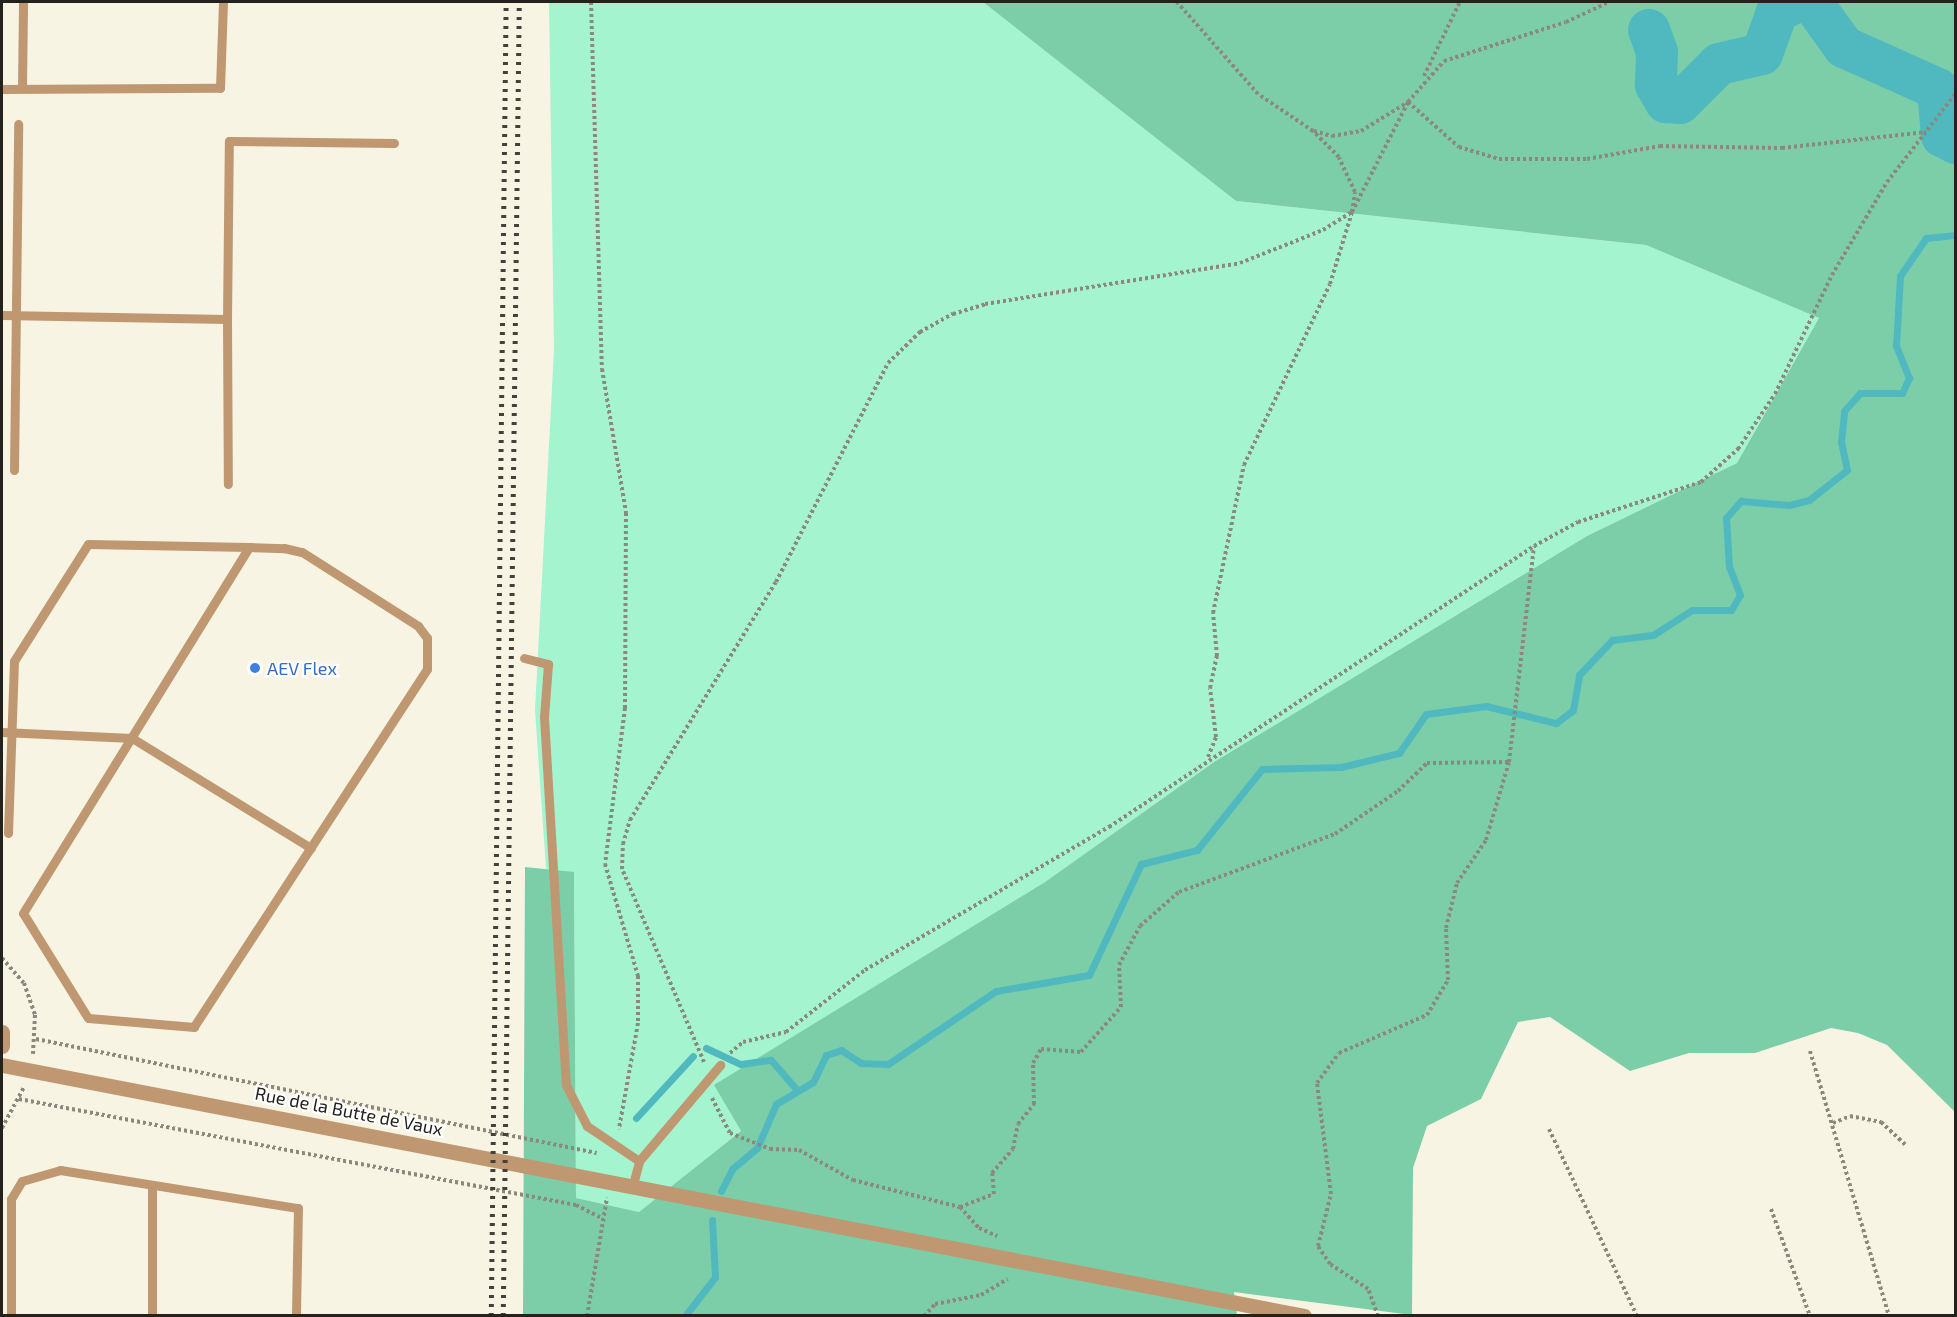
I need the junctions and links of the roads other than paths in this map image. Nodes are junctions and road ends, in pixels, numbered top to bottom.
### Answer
1 (23, 2) edge
2 (223, 2) edge
3 (22, 88) junction
4 (2, 89) edge
5 (18, 124) dead end
6 (394, 142) dead end
7 (2, 315) edge
8 (16, 315) junction
9 (227, 319) junction
10 (14, 470) dead end
11 (228, 484) dead end
12 (249, 547) junction
13 (524, 658) dead end
14 (7, 732) edge
15 (132, 738) junction
16 (8, 833) dead end
17 (310, 848) junction
18 (2, 1032) edge
19 (2, 1046) edge
20 (2, 1065) edge
21 (720, 1065) dead end
22 (639, 1161) junction
23 (153, 1185) junction
24 (632, 1188) junction
25 (11, 1316) edge
26 (152, 1316) edge
27 (296, 1316) edge
28 (1304, 1316) edge

1 - 3 lane
2 - 3 lane
3 - 4 lane
5 - 8 lane
6 - 9 lane
7 - 8 lane
8 - 9 lane
8 - 10 lane
9 - 11 lane
12 - 14 lane
12 - 15 lane
12 - 17 lane
13 - 22 lane
14 - 15 lane
14 - 16 lane
15 - 17 lane
15 - 17 lane
18 - 19 street
20 - 24 street, Rue de la Butte de Vaux
21 - 22 lane
22 - 24 lane
23 - 25 lane
23 - 26 lane
23 - 27 lane
24 - 28 street, Rue de la Butte de Vaux

